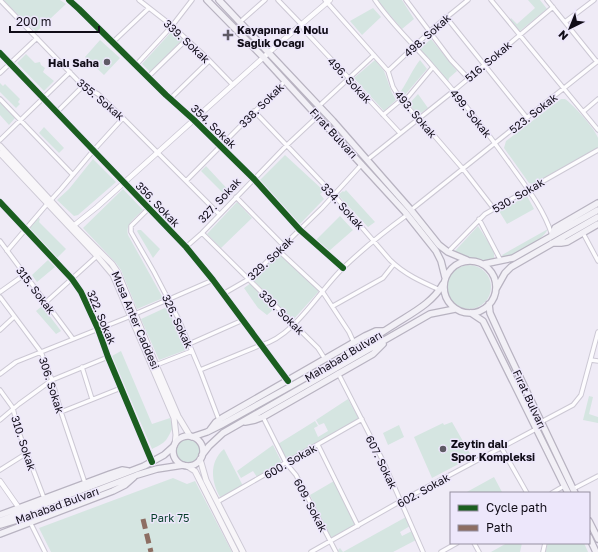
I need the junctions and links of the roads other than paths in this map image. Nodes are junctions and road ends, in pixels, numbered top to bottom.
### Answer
1 (0, 0) edge
2 (69, 0) edge
3 (139, 0) edge
4 (192, 0) edge
5 (207, 0) edge
6 (219, 0) edge
7 (257, 0) edge
8 (265, 0) edge
9 (278, 0) edge
10 (375, 0) edge
11 (406, 0) edge
12 (468, 0) edge
13 (491, 0) edge
14 (547, 0) edge
15 (594, 0) edge
16 (327, 1) edge
17 (74, 2) edge
18 (260, 4) junction
19 (553, 7) junction
20 (149, 8) junction
21 (446, 17) junction
22 (240, 22) junction
23 (564, 22) junction
24 (302, 25) junction
25 (172, 26) junction
26 (430, 32) junction
27 (519, 35) junction
28 (37, 38) junction
29 (187, 39) junction
30 (113, 42) junction
31 (413, 47) junction
32 (269, 52) junction
33 (0, 53) edge
34 (374, 55) junction
35 (264, 58) junction
36 (209, 61) junction
37 (598, 61) edge
38 (10, 64) junction
39 (484, 64) junction
40 (136, 65) junction
41 (433, 67) junction
42 (388, 71) junction
43 (70, 72) junction
44 (0, 73) edge
45 (148, 77) junction
46 (348, 78) junction
47 (468, 78) junction
48 (285, 81) junction
49 (233, 85) junction
50 (83, 86) junction
51 (563, 89) junction
52 (453, 91) junction
53 (43, 97) junction
54 (0, 98) edge
55 (170, 99) junction
56 (598, 99) edge
57 (402, 101) junction
58 (319, 106) junction
59 (254, 111) junction
60 (584, 111) junction
61 (57, 112) junction
62 (383, 115) junction
63 (318, 116) junction
64 (123, 118) junction
65 (418, 118) junction
66 (527, 118) junction
67 (20, 120) junction
68 (194, 120) junction
69 (598, 130) edge
70 (400, 133) junction
71 (0, 140) edge
72 (495, 142) junction
73 (286, 145) junction
74 (0, 146) edge
75 (220, 146) junction
76 (598, 150) edge
77 (93, 151) junction
78 (157, 152) junction
79 (0, 153) edge
80 (367, 160) junction
81 (362, 164) junction
82 (463, 169) junction
83 (73, 175) junction
84 (254, 179) junction
85 (186, 181) junction
86 (124, 182) junction
87 (528, 189) junction
88 (334, 195) junction
89 (236, 197) junction
90 (0, 202) edge
91 (49, 202) junction
92 (598, 203) edge
93 (149, 208) junction
94 (494, 209) junction
95 (412, 210) junction
96 (598, 210) edge
97 (219, 214) junction
98 (407, 215) junction
99 (598, 217) edge
100 (479, 219) junction
101 (598, 224) edge
102 (72, 226) junction
103 (25, 228) junction
104 (300, 230) junction
105 (202, 233) junction
106 (582, 233) junction
107 (552, 235) junction
108 (0, 241) edge
109 (374, 241) junction
110 (552, 243) junction
111 (283, 245) junction
112 (436, 246) junction
113 (186, 247) junction
114 (278, 250) junction
115 (7, 251) junction
116 (448, 252) junction
117 (97, 256) junction
118 (467, 260) junction
119 (502, 261) junction
120 (598, 261) edge
121 (394, 264) junction
122 (484, 264) junction
123 (343, 268) junction
124 (24, 275) junction
125 (445, 277) junction
126 (72, 279) junction
127 (250, 279) junction
128 (213, 280) junction
129 (443, 284) junction
130 (496, 289) junction
131 (440, 290) junction
132 (322, 291) junction
133 (0, 292) edge
134 (223, 294) junction
135 (0, 297) edge
136 (168, 299) junction
137 (45, 303) junction
138 (489, 304) junction
139 (333, 306) junction
140 (455, 308) junction
141 (471, 313) junction
142 (133, 315) junction
143 (14, 317) junction
144 (242, 320) junction
145 (294, 324) junction
146 (98, 329) junction
147 (0, 330) edge
148 (384, 331) junction
149 (598, 332) edge
150 (388, 338) junction
151 (73, 339) junction
152 (354, 343) junction
153 (189, 344) junction
154 (261, 345) junction
155 (192, 351) junction
156 (41, 352) junction
157 (108, 357) junction
158 (325, 359) junction
159 (591, 360) junction
160 (598, 361) edge
161 (156, 365) junction
162 (82, 368) junction
163 (200, 370) junction
164 (338, 372) junction
165 (0, 374) edge
166 (52, 380) junction
167 (288, 381) junction
168 (121, 388) junction
169 (0, 390) edge
170 (92, 399) junction
171 (13, 408) junction
172 (61, 412) junction
173 (262, 417) junction
174 (362, 419) junction
175 (0, 420) edge
176 (219, 420) junction
177 (241, 422) junction
178 (540, 422) junction
179 (536, 429) junction
180 (210, 431) junction
181 (191, 437) junction
182 (174, 445) junction
183 (318, 445) junction
184 (501, 447) junction
185 (27, 453) junction
186 (201, 457) junction
187 (152, 462) junction
188 (286, 463) junction
189 (185, 466) junction
190 (0, 470) edge
191 (130, 471) junction
192 (137, 475) junction
193 (598, 476) edge
194 (0, 481) edge
195 (85, 483) junction
196 (564, 486) junction
197 (574, 491) edge
198 (526, 492) edge
199 (554, 492) edge
200 (567, 492) edge
201 (44, 498) junction
202 (401, 501) junction
203 (217, 502) junction
204 (19, 508) junction
205 (0, 515) edge
206 (0, 521) edge
207 (30, 522) junction
208 (590, 523) edge
209 (0, 525) edge
210 (358, 526) junction
211 (0, 534) edge
212 (590, 539) edge
213 (598, 539) edge
214 (330, 541) junction
215 (455, 544) edge
216 (45, 552) edge
217 (236, 552) edge
218 (242, 552) edge
219 (311, 552) edge
220 (336, 552) edge
221 (423, 552) edge
222 (441, 552) edge
223 (596, 552) edge

1 - 28 street, 355. Sokak
2 - 17 street, 354. Sokak
3 - 20 street, 339. Sokak
4 - 25 street
5 - 35 main road, Fırat Bulvarı
6 - 22 main road, Fırat Bulvarı
7 - 18 street
8 - 18 street
9 - 24 street, 496. Sokak
10 - 31 street, 499. Sokak
11 - 26 street
12 - 21 street, 498. Sokak
13 - 27 street
14 - 19 street
15 - 23 street
16 - 24 street
16 - 34 street, 493. Sokak
17 - 30 street, 354. Sokak
18 - 22 street
19 - 23 street
19 - 27 street, 516. Sokak
20 - 25 street, 339. Sokak
20 - 30 street
21 - 26 street, 498. Sokak
21 - 39 street
22 - 32 main road, Fırat Bulvarı
23 - 37 street
24 - 32 street
24 - 46 street, 496. Sokak
25 - 29 street, 339. Sokak
25 - 40 street
26 - 31 street, 498. Sokak
26 - 47 street
27 - 39 street, 516. Sokak
27 - 51 street
28 - 38 street
28 - 43 street, 355. Sokak
29 - 36 street, 339. Sokak
29 - 45 street
30 - 40 street, 354. Sokak
31 - 41 street, 499. Sokak
31 - 42 street, 498. Sokak
32 - 35 street
32 - 58 main road, Fırat Bulvarı
33 - 38 street, 356. Sokak
34 - 42 street, 493. Sokak
34 - 46 street
35 - 48 main road, Fırat Bulvarı
35 - 49 street
36 - 49 street, 339. Sokak
36 - 55 street
37 - 51 street, 523. Sokak
38 - 44 street
38 - 53 street, 356. Sokak
39 - 47 street, 516. Sokak
39 - 66 street
40 - 45 street, 354. Sokak
41 - 52 street, 499. Sokak
41 - 57 street
42 - 57 street, 493. Sokak
43 - 50 street, 355. Sokak
43 - 53 street
45 - 55 street, 354. Sokak
46 - 58 street
46 - 62 street, 496. Sokak
47 - 52 street, 516. Sokak
48 - 59 street, 338. Sokak
48 - 63 main road, Fırat Bulvarı
49 - 68 street
50 - 61 street
50 - 64 street, 355. Sokak
51 - 60 street
51 - 66 street, 523. Sokak
52 - 65 street, 516. Sokak
52 - 72 street, 499. Sokak
53 - 61 street, 356. Sokak
53 - 67 street
54 - 67 street
55 - 68 street, 354. Sokak
56 - 60 street
57 - 62 street
57 - 65 street, 493. Sokak
58 - 80 main road, Fırat Bulvarı
59 - 73 street, 334. Sokak
59 - 75 street, 338. Sokak
60 - 69 street
61 - 77 street, 356. Sokak
62 - 70 street, 496. Sokak
63 - 73 street, 327. Sokak
63 - 81 main road, Fırat Bulvarı
64 - 77 street
64 - 78 street, 355. Sokak
65 - 70 street, 516. Sokak
65 - 82 street, 493. Sokak
66 - 72 street, 523. Sokak
67 - 71 street
67 - 83 street
68 - 75 street, 354. Sokak
68 - 78 street
70 - 80 street, 516. Sokak
72 - 82 street, 523. Sokak
72 - 87 street, 499. Sokak
73 - 84 street, 327. Sokak
73 - 88 street, 334. Sokak
74 - 91 main road, Musa Anter Caddesi
75 - 84 street, 354. Sokak
75 - 85 street, 338. Sokak
76 - 87 street, 530. Sokak
77 - 83 street
77 - 86 street, 356. Sokak
78 - 85 street, 355. Sokak
78 - 86 street
79 - 91 main road, Musa Anter Caddesi
80 - 95 main road, Fırat Bulvarı
81 - 88 street, 329. Sokak
81 - 98 main road, Fırat Bulvarı
82 - 94 street, 493. Sokak
82 - 95 street, 523. Sokak
83 - 91 street
84 - 89 street, 327. Sokak
84 - 104 street, 354. Sokak
85 - 97 street, 355. Sokak
86 - 93 street, 356. Sokak
86 - 102 street
87 - 94 street, 530. Sokak
87 - 107 street, 499. Sokak
88 - 104 street, 329. Sokak
88 - 109 street, 334. Sokak
89 - 97 street, 327. Sokak
89 - 111 street
90 - 103 street, 322. Sokak
91 - 102 main road, Musa Anter Caddesi
91 - 103 street
92 - 107 main road
93 - 113 street, 356. Sokak
93 - 136 street, 326. Sokak
94 - 100 street, 530. Sokak
95 - 112 main road, Fırat Bulvarı
96 - 107 main road
97 - 105 street, 327. Sokak
98 - 109 street
98 - 112 main road, Fırat Bulvarı
99 - 110 main road
100 - 116 street, 530. Sokak
100 - 119 street
101 - 106 main road
102 - 117 main road, Musa Anter Caddesi
102 - 142 main road, Musa Anter Caddesi
103 - 115 street
103 - 126 street, 322. Sokak
104 - 111 street, 329. Sokak
104 - 123 street, 354. Sokak
105 - 113 street, 327. Sokak
105 - 127 street, 330. Sokak
106 - 110 main road
106 - 120 street
107 - 119 main road
108 - 115 street, 315. Sokak
109 - 121 street, 334. Sokak
109 - 123 street
110 - 130 main road
111 - 114 street, 329. Sokak
112 - 116 main road, Fırat Bulvarı
112 - 125 main road, Fırat Bulvarı
113 - 128 street, 356. Sokak
114 - 127 street, 329. Sokak
114 - 132 street
115 - 124 street, 315. Sokak
116 - 118 main road, Fırat Bulvarı
117 - 126 street
117 - 142 main road, Musa Anter Caddesi
118 - 122 main road
118 - 125 main road
119 - 122 main road
121 - 131 street, 334. Sokak
121 - 139 street
122 - 130 main road
123 - 132 street
124 - 133 street
124 - 137 street, 315. Sokak
125 - 129 main road
126 - 137 street
126 - 146 street, 322. Sokak
127 - 134 street, 329. Sokak
127 - 145 street, 330. Sokak
128 - 134 street, 356. Sokak
128 - 136 street
129 - 131 main road, Mahabad Bulvarı
129 - 140 main road
130 - 138 main road
131 - 148 main road, Mahabad Bulvarı
132 - 139 street
132 - 145 street
134 - 144 street, 356. Sokak
135 - 143 street, 306. Sokak
136 - 142 street
136 - 153 street, 326. Sokak
137 - 151 street, 315. Sokak
138 - 141 main road
138 - 178 main road, Fırat Bulvarı
139 - 152 street
140 - 141 main road
140 - 150 main road, Mahabad Bulvarı
141 - 179 main road, Fırat Bulvarı
142 - 146 street
142 - 161 main road, Musa Anter Caddesi
142 - 182 main road, Musa Anter Caddesi
143 - 147 street
143 - 156 street, 306. Sokak
144 - 153 street
144 - 154 street, 356. Sokak
145 - 154 street
145 - 158 street, 330. Sokak
146 - 151 street
146 - 157 street, 322. Sokak
148 - 152 main road
148 - 180 main road, Mahabad Bulvarı
149 - 159 street
150 - 164 main road
150 - 177 main road, Mahabad Bulvarı
151 - 156 street
152 - 158 main road
153 - 155 street, 326. Sokak
154 - 163 street
154 - 167 street, 356. Sokak
155 - 161 street
155 - 163 street, 326. Sokak
156 - 165 street
156 - 166 street, 306. Sokak
157 - 162 street
157 - 168 street, 322. Sokak
158 - 167 main road
159 - 160 street
159 - 178 street
161 - 181 main road, Musa Anter Caddesi
162 - 166 street
162 - 170 street
163 - 176 street, 326. Sokak
164 - 173 main road
164 - 174 street, 607. Sokak
166 - 171 street
166 - 172 street, 306. Sokak
167 - 176 main road
168 - 170 street
168 - 187 street, 322. Sokak
169 - 171 street, 310. Sokak
170 - 172 street
171 - 175 street
171 - 185 street, 310. Sokak
172 - 195 street, 306. Sokak
173 - 177 main road
173 - 188 street, 609. Sokak
174 - 183 street, 600. Sokak
174 - 202 street, 607. Sokak
176 - 180 main road
177 - 186 main road, Mahabad Bulvarı
178 - 197 main road, Fırat Bulvarı
179 - 184 street, 602. Sokak
179 - 196 main road, Fırat Bulvarı
180 - 181 main road, Mahabad Bulvarı
181 - 182 main road
181 - 186 main road
182 - 187 main road, Mahabad Bulvarı
182 - 189 main road
183 - 188 street, 600. Sokak
183 - 210 street
184 - 198 street
184 - 202 street, 602. Sokak
185 - 190 street
185 - 201 street, 310. Sokak
186 - 189 main road
186 - 203 main road
187 - 191 main road, Mahabad Bulvarı
188 - 203 street, 600. Sokak
188 - 214 street, 609. Sokak
189 - 192 main road, Mahabad Bulvarı
189 - 217 main road
191 - 195 main road
191 - 206 main road, Mahabad Bulvarı
192 - 207 main road
192 - 209 main road, Mahabad Bulvarı
193 - 197 street
194 - 204 street
195 - 201 main road
196 - 199 street
196 - 200 main road, Fırat Bulvarı
201 - 204 main road
202 - 210 street, 602. Sokak
202 - 221 street, 607. Sokak
203 - 218 main road
204 - 205 main road
207 - 211 main road
207 - 216 street
208 - 213 main road
210 - 214 street, 602. Sokak
212 - 223 main road
214 - 219 street, 602. Sokak
214 - 220 street, 609. Sokak
215 - 222 street

